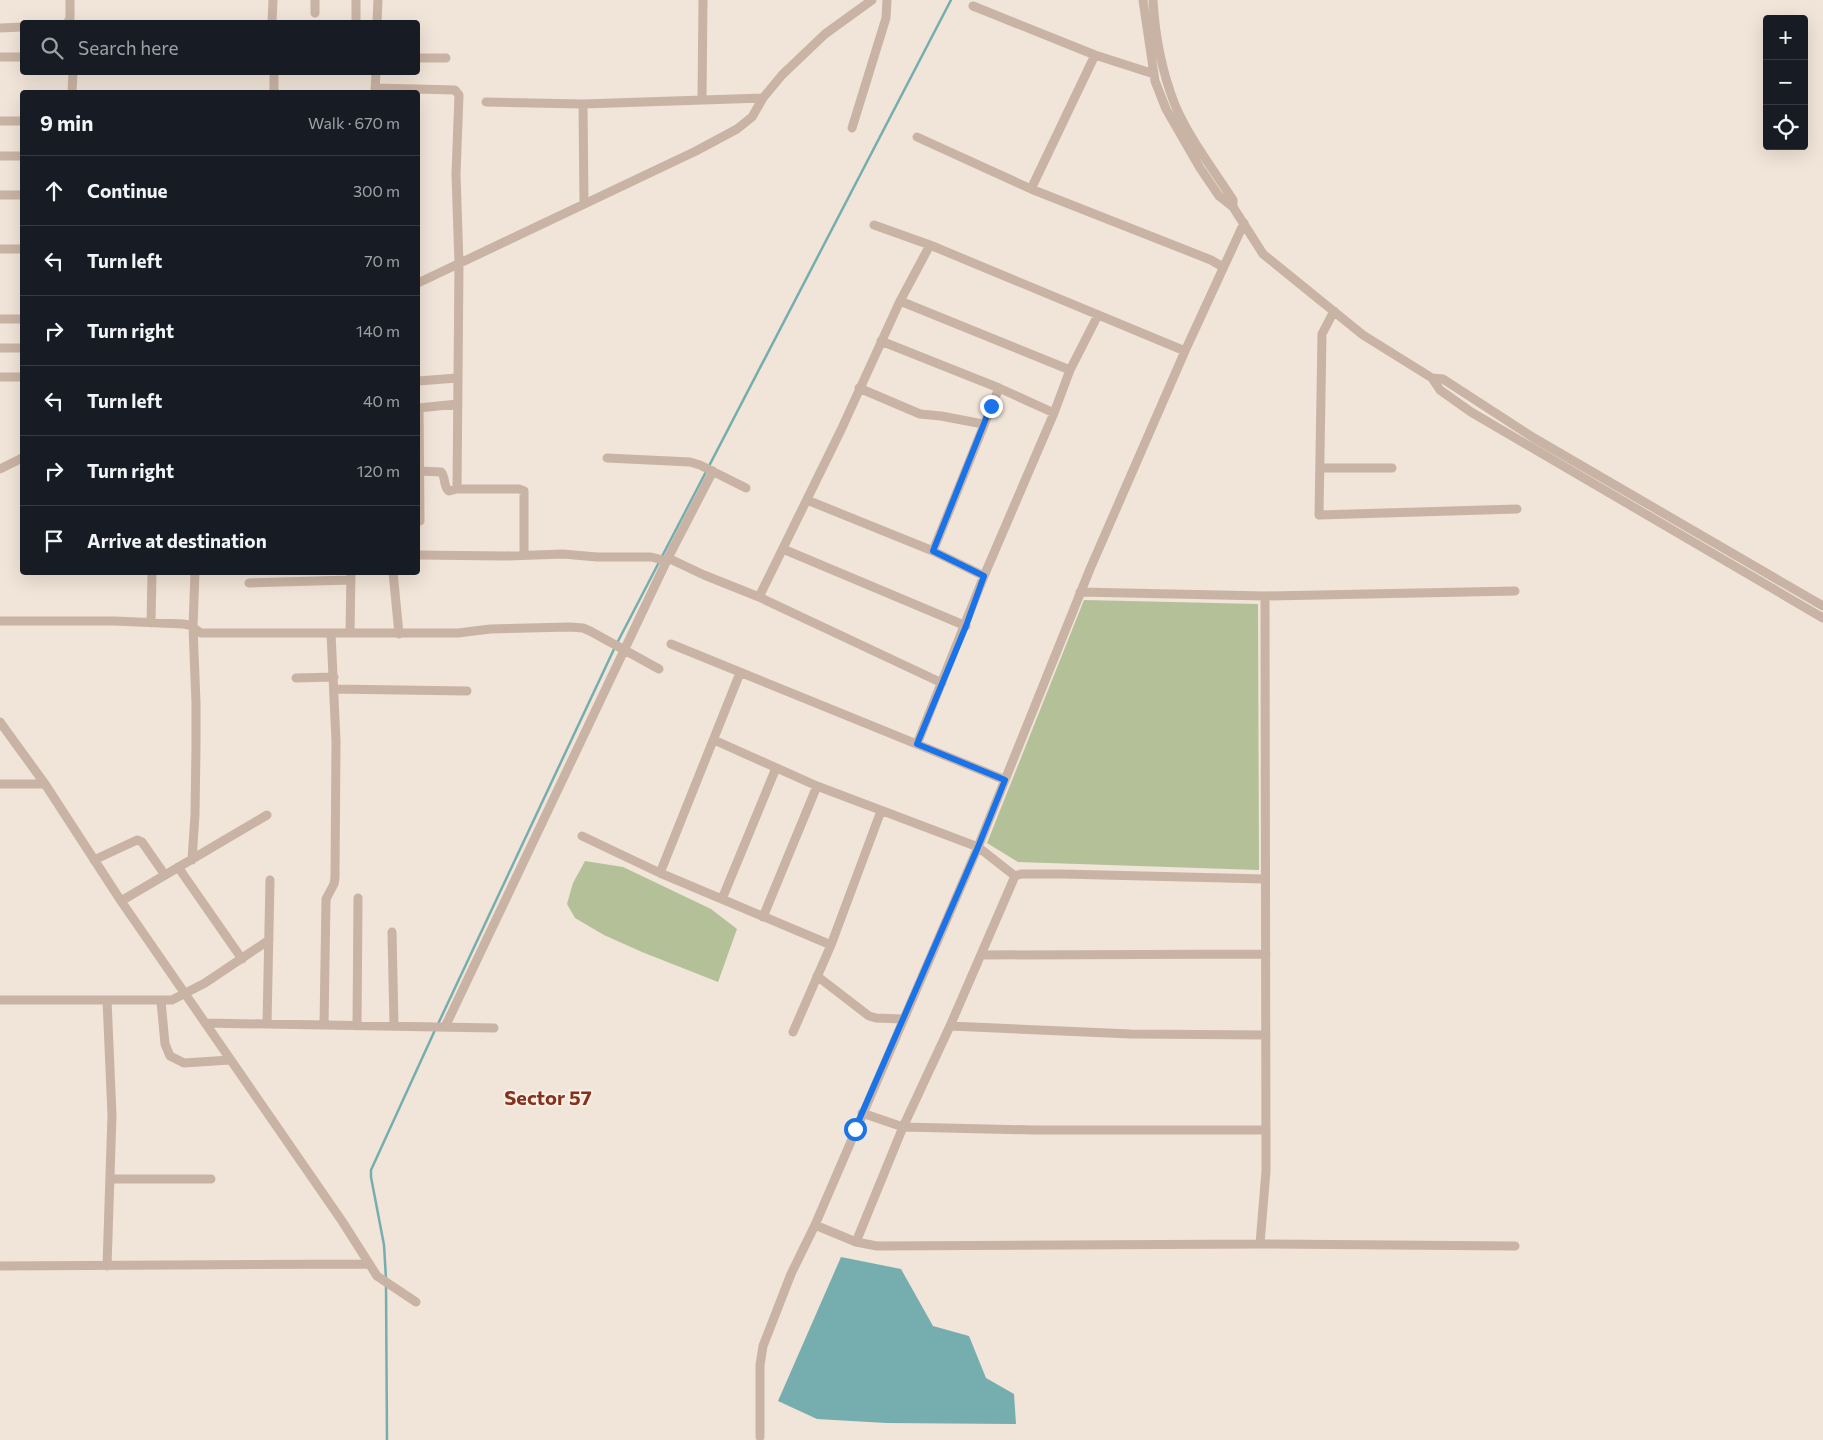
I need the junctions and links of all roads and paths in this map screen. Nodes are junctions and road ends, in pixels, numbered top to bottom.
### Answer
1 (70, 0) edge
2 (273, 0) edge
3 (315, 0) edge
4 (356, 0) edge
5 (378, 0) edge
6 (703, 0) edge
7 (872, 0) edge
8 (887, 0) edge
9 (1143, 0) edge
10 (1153, 0) edge
11 (974, 6) dead end
12 (315, 13) dead end
13 (69, 20) edge
14 (272, 20) edge
15 (356, 20) edge
16 (378, 20) edge
17 (0, 28) edge
18 (20, 28) edge
19 (1095, 55) junction
20 (20, 56) edge
21 (0, 57) edge
22 (420, 58) edge
23 (446, 58) dead end
24 (1154, 74) junction
25 (72, 75) edge
26 (274, 75) edge
27 (376, 75) edge
28 (72, 90) edge
29 (274, 90) edge
30 (375, 90) edge
31 (420, 91) edge
32 (763, 98) junction
33 (702, 99) junction
34 (486, 102) dead end
35 (583, 104) junction
36 (0, 121) edge
37 (20, 121) edge
38 (852, 128) dead end
39 (917, 137) dead end
40 (0, 156) edge
41 (20, 156) edge
42 (1031, 189) junction
43 (0, 195) edge
44 (20, 195) edge
45 (584, 204) junction
46 (1233, 207) junction
47 (1244, 223) junction
48 (874, 225) dead end
49 (930, 245) junction
50 (0, 249) edge
51 (20, 249) edge
52 (459, 264) junction
53 (1223, 267) junction
54 (420, 282) edge
55 (900, 301) junction
56 (1334, 311) junction
57 (1098, 315) junction
58 (0, 319) edge
59 (20, 319) edge
60 (881, 342) junction
61 (0, 348) edge
62 (20, 348) edge
63 (1185, 351) junction
64 (1070, 370) junction
65 (0, 377) edge
66 (20, 377) edge
67 (458, 378) junction
68 (1432, 378) junction
69 (420, 381) edge
70 (859, 388) junction
71 (999, 388) junction
72 (458, 404) junction
73 (420, 408) edge
74 (1054, 413) junction
75 (983, 424) junction
76 (607, 458) dead end
77 (20, 459) edge
78 (0, 468) edge
79 (1320, 468) junction
80 (1392, 468) dead end
81 (420, 470) edge
82 (712, 471) junction
83 (746, 488) dead end
84 (458, 489) junction
85 (807, 500) junction
86 (1517, 509) dead end
87 (782, 549) junction
88 (933, 551) junction
89 (420, 555) edge
90 (524, 555) junction
91 (664, 559) junction
92 (152, 575) edge
93 (195, 575) edge
94 (393, 575) edge
95 (351, 576) edge
96 (984, 576) junction
97 (250, 583) dead end
98 (1515, 590) dead end
99 (1080, 592) junction
100 (1265, 596) junction
101 (759, 597) junction
102 (1823, 606) edge
103 (1823, 618) edge
104 (0, 621) edge
105 (152, 623) junction
106 (966, 626) junction
107 (193, 627) junction
108 (331, 633) junction
109 (350, 633) junction
110 (399, 634) junction
111 (671, 644) dead end
112 (622, 650) junction
113 (659, 669) dead end
114 (740, 673) junction
115 (334, 677) junction
116 (296, 678) dead end
117 (942, 683) junction
118 (334, 689) junction
119 (467, 690) dead end
120 (0, 722) edge
121 (714, 740) junction
122 (917, 744) junction
123 (776, 768) junction
124 (1005, 780) junction
125 (0, 784) edge
126 (44, 784) junction
127 (817, 786) junction
128 (881, 811) junction
129 (267, 815) dead end
130 (582, 836) dead end
131 (978, 847) junction
132 (94, 860) junction
133 (192, 860) junction
134 (178, 867) junction
135 (660, 873) junction
136 (165, 875) junction
137 (1014, 876) junction
138 (1265, 879) junction
139 (270, 880) dead end
140 (358, 898) dead end
141 (722, 900) junction
142 (121, 901) junction
143 (763, 917) junction
144 (392, 932) dead end
145 (270, 940) junction
146 (831, 945) junction
147 (1266, 954) junction
148 (981, 956) junction
149 (242, 959) junction
150 (817, 976) junction
151 (185, 994) junction
152 (0, 1000) edge
153 (107, 1000) junction
154 (161, 1001) junction
155 (903, 1019) junction
156 (205, 1023) junction
157 (266, 1024) junction
158 (324, 1025) junction
159 (357, 1026) junction
160 (394, 1026) junction
161 (439, 1026) junction
162 (950, 1026) junction
163 (494, 1028) dead end
164 (793, 1032) dead end
165 (1266, 1035) junction
166 (230, 1060) junction
167 (862, 1113) junction
168 (903, 1127) junction
169 (1266, 1130) junction
170 (110, 1179) junction
171 (211, 1180) dead end
172 (815, 1225) junction
173 (856, 1242) junction
174 (1260, 1244) junction
175 (1515, 1246) dead end
176 (368, 1264) junction
177 (0, 1266) edge
178 (107, 1266) junction
179 (416, 1302) dead end
180 (760, 1437) dead end

1 - 13 street
2 - 14 street
3 - 12 street
4 - 15 street
5 - 16 street
6 - 33 street
7 - 32 street
8 - 38 street
9 - 24 street
10 - 46 street
11 - 19 street
17 - 18 street
19 - 24 street
19 - 42 street
20 - 21 street
22 - 23 street
24 - 46 street
25 - 28 street
26 - 29 street
27 - 30 street
31 - 52 street
32 - 33 street
32 - 45 street
33 - 35 street
34 - 35 street
35 - 45 street
36 - 37 street
39 - 42 street
40 - 41 street
42 - 53 street
43 - 44 street
45 - 52 street
46 - 47 street
47 - 53 street
47 - 56 street
48 - 49 street
49 - 55 street
49 - 57 street
50 - 51 street
52 - 54 street
52 - 67 street
53 - 63 street
55 - 60 street
55 - 64 street
56 - 68 street
56 - 79 street
57 - 63 street
57 - 64 street
58 - 59 street
60 - 70 street
60 - 71 street
61 - 62 street
63 - 99 street
64 - 74 street
65 - 66 street
67 - 69 street
67 - 72 street
68 - 102 street
68 - 103 street
70 - 75 street
70 - 85 street
71 - 74 street
71 - 75 street
72 - 73 street
72 - 84 street
74 - 96 street
75 - 88 street
76 - 82 street
77 - 78 street
79 - 80 street
79 - 86 street
81 - 84 street
82 - 83 street
82 - 91 street
84 - 90 street
85 - 87 street
85 - 88 street
87 - 101 street
87 - 106 street
88 - 96 street
89 - 90 street
90 - 91 street
91 - 101 street
91 - 112 street
92 - 105 street
93 - 107 street
94 - 110 street
95 - 97 street
95 - 109 street
96 - 106 street
98 - 100 street
99 - 100 street
99 - 124 street
100 - 138 street
101 - 117 street
104 - 105 street
105 - 107 street
106 - 117 street
107 - 108 street
107 - 133 street
108 - 109 street
108 - 115 street
109 - 110 street
110 - 112 street
111 - 114 street
112 - 113 street
112 - 161 street
114 - 121 street
114 - 122 street
115 - 116 street
115 - 118 street
117 - 122 street
118 - 119 street
118 - 158 street
120 - 126 street
121 - 123 street
121 - 135 street
122 - 124 street
123 - 127 street
123 - 141 street
124 - 131 street
125 - 126 street
126 - 132 street
127 - 128 street
127 - 143 street
128 - 131 street
128 - 146 street
129 - 133 street
130 - 135 street
131 - 137 street
131 - 155 street
132 - 136 street
132 - 142 street
133 - 134 street
134 - 136 street
134 - 149 street
135 - 141 street
136 - 142 street
137 - 138 street
137 - 148 street
138 - 147 street
139 - 145 street
140 - 159 street
141 - 143 street
142 - 151 street
143 - 146 street
144 - 160 street
145 - 149 street
145 - 157 street
146 - 150 street
147 - 148 street
147 - 165 street
148 - 162 street
149 - 151 street
150 - 155 street
150 - 164 street
151 - 154 street
151 - 156 street
152 - 153 street
153 - 154 street
153 - 170 street
154 - 166 street
155 - 167 street
156 - 157 street
156 - 166 street
157 - 158 street
158 - 159 street
159 - 160 street
160 - 161 street
161 - 163 street
162 - 165 street
162 - 168 street
165 - 169 street
166 - 176 street
167 - 168 street
167 - 172 street
168 - 169 street
168 - 173 street
169 - 174 street
170 - 171 street
170 - 178 street
172 - 173 street
172 - 180 street
173 - 174 street
174 - 175 street
176 - 178 street
176 - 179 street
177 - 178 street

